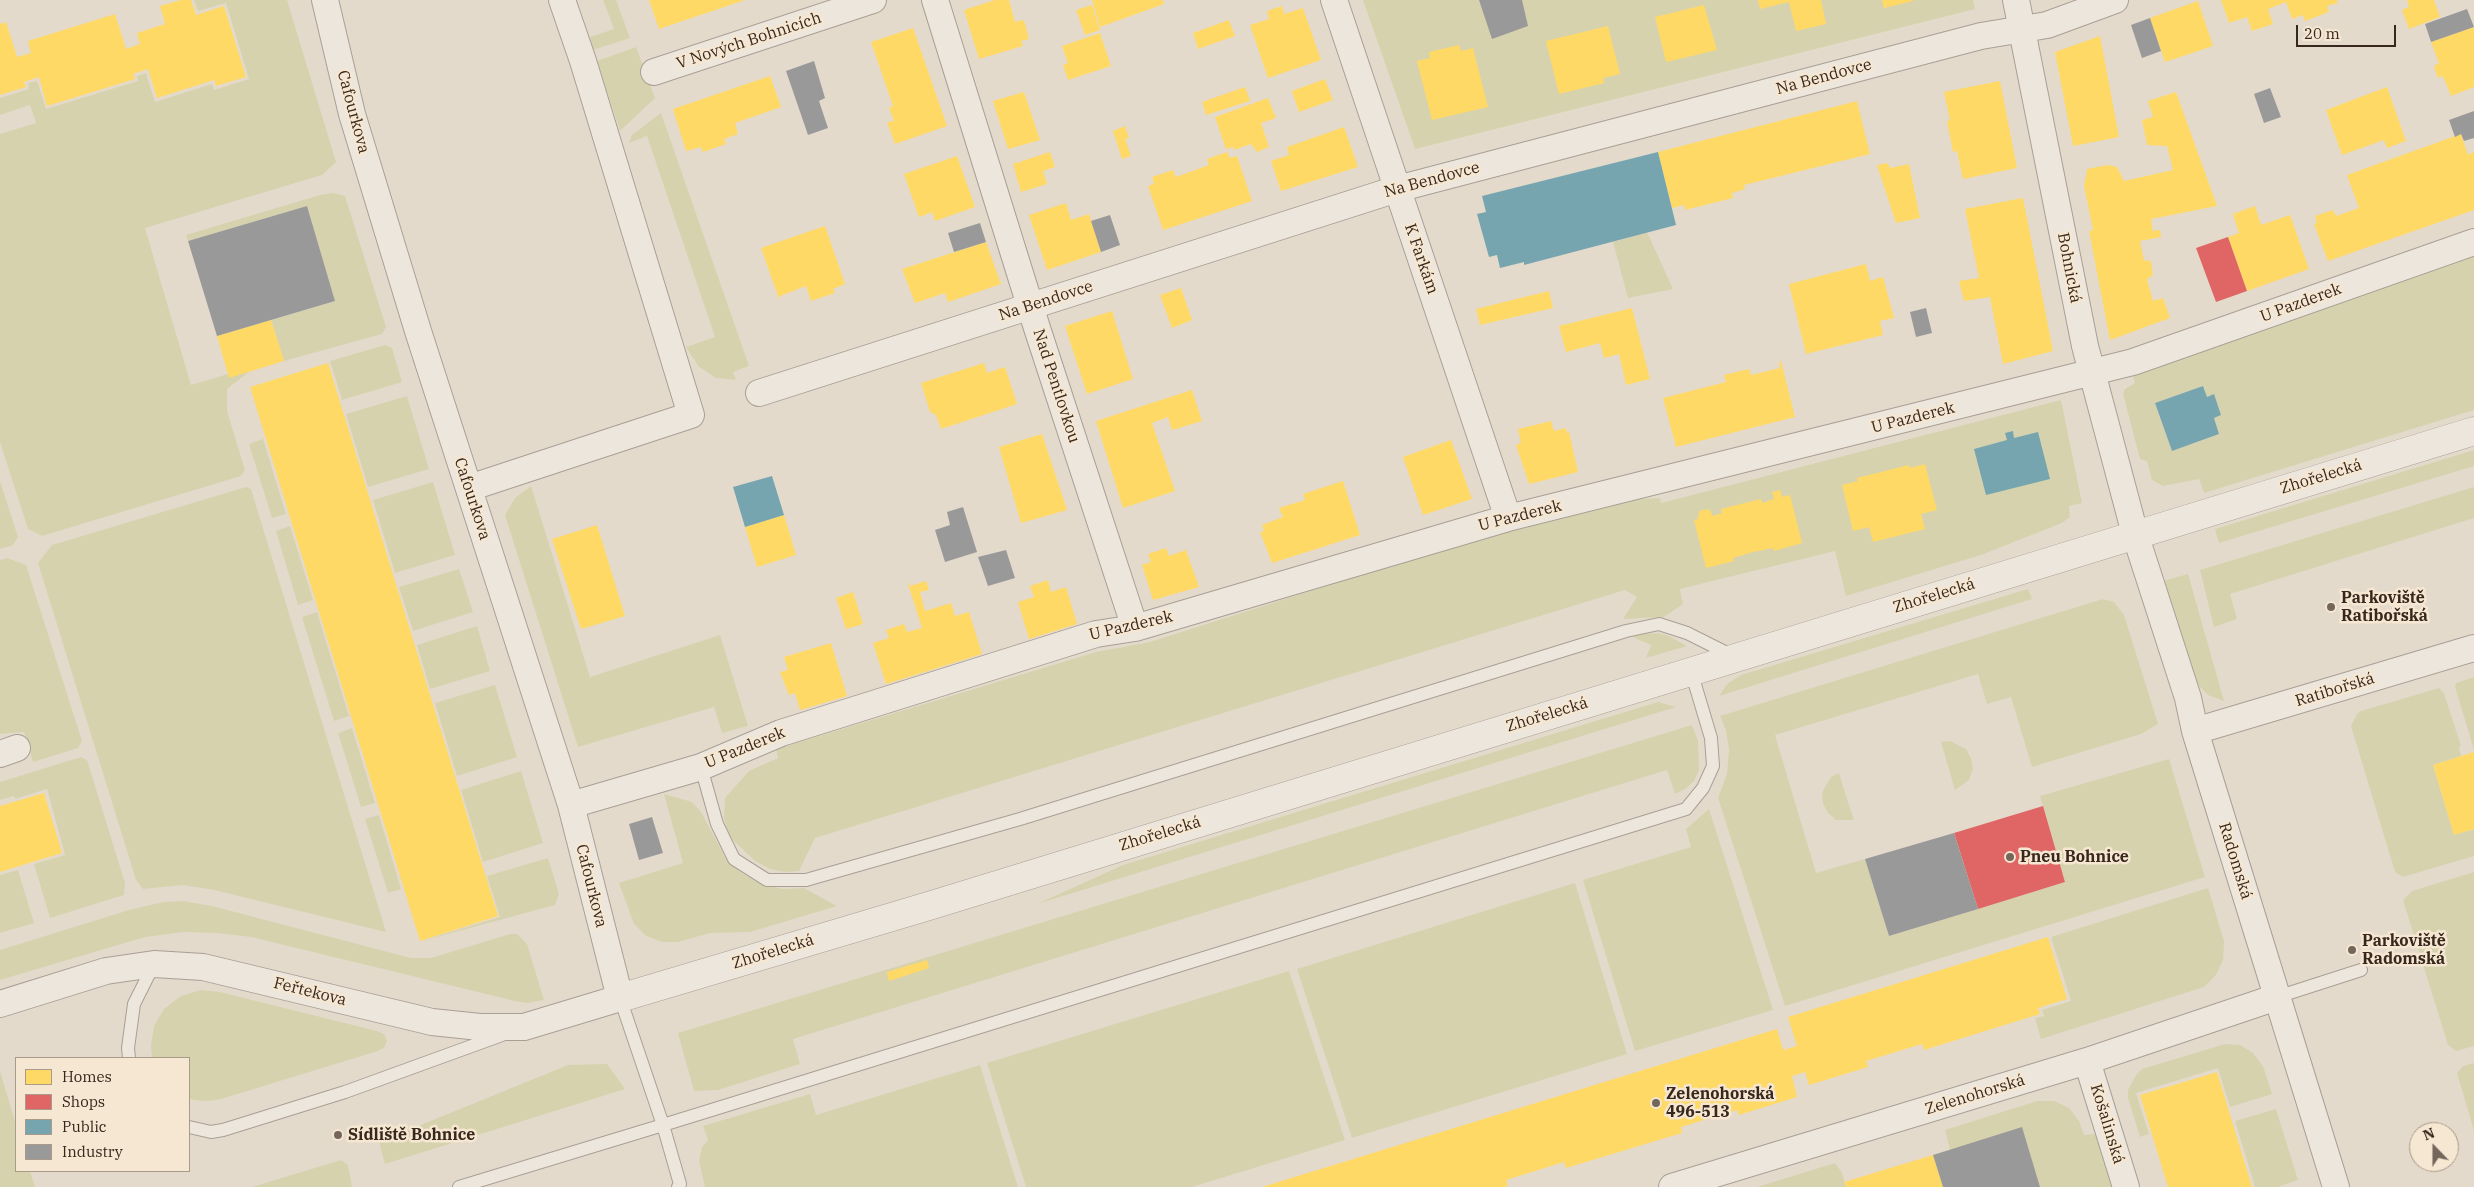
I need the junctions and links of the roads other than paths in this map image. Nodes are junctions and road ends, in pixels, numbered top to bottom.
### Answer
1 (325, 0) edge
2 (562, 0) edge
3 (873, 0) edge
4 (935, 0) edge
5 (1334, 0) edge
6 (2016, 0) edge
7 (2115, 0) edge
8 (2023, 29) junction
9 (654, 72) dead end
10 (1397, 189) junction
11 (2474, 242) edge
12 (1030, 306) junction
13 (2092, 373) junction
14 (759, 393) dead end
15 (2474, 431) edge
16 (469, 488) junction
17 (1508, 518) junction
18 (2135, 534) junction
19 (1135, 628) junction
20 (2474, 648) edge
21 (1735, 657) junction
22 (1691, 671) junction
23 (2195, 731) junction
24 (701, 767) junction
25 (570, 805) junction
26 (154, 964) junction
27 (2361, 970) dead end
28 (2277, 997) junction
29 (620, 998) junction
30 (0, 1004) edge
31 (524, 1027) junction
32 (129, 1057) edge
33 (2087, 1061) junction
34 (663, 1125) junction
35 (190, 1127) edge
36 (459, 1187) edge
37 (678, 1187) edge
38 (1672, 1187) edge
39 (2126, 1187) edge
40 (2336, 1187) edge

1 - 16 street, Cafourkova
2 - 16 street
3 - 9 street, V Nových Bohnicích
4 - 12 street, Nad Pentlovkou
5 - 10 street, K Farkám
6 - 8 street, Bohnická
7 - 8 street, Na Bendovce
8 - 10 street, Na Bendovce
8 - 13 street, Bohnická
10 - 12 street, Na Bendovce
10 - 17 street, K Farkám
11 - 13 street, U Pazderek
12 - 14 street, Na Bendovce
12 - 19 street, Nad Pentlovkou
13 - 17 street, U Pazderek
13 - 18 street, Bohnická
15 - 18 street, Zhořelecká
16 - 25 street, Cafourkova
17 - 19 street, U Pazderek
18 - 21 street, Zhořelecká
18 - 23 street, Radomská
19 - 24 street, U Pazderek
20 - 23 street, Ratibořská
21 - 22 street, Zhořelecká
21 - 24 lane
22 - 29 street, Zhořelecká
22 - 34 lane
23 - 28 street, Radomská
24 - 25 street, U Pazderek
25 - 29 street, Cafourkova
26 - 30 street, Feřtekova
26 - 31 street, Feřtekova
26 - 32 lane
27 - 28 lane
28 - 33 street, Zelenohorská
28 - 40 street, Radomská
29 - 31 street, Feřtekova
29 - 34 lane
31 - 35 lane
33 - 38 street, Zelenohorská
33 - 39 street, Košalinská
34 - 36 lane
34 - 37 lane

